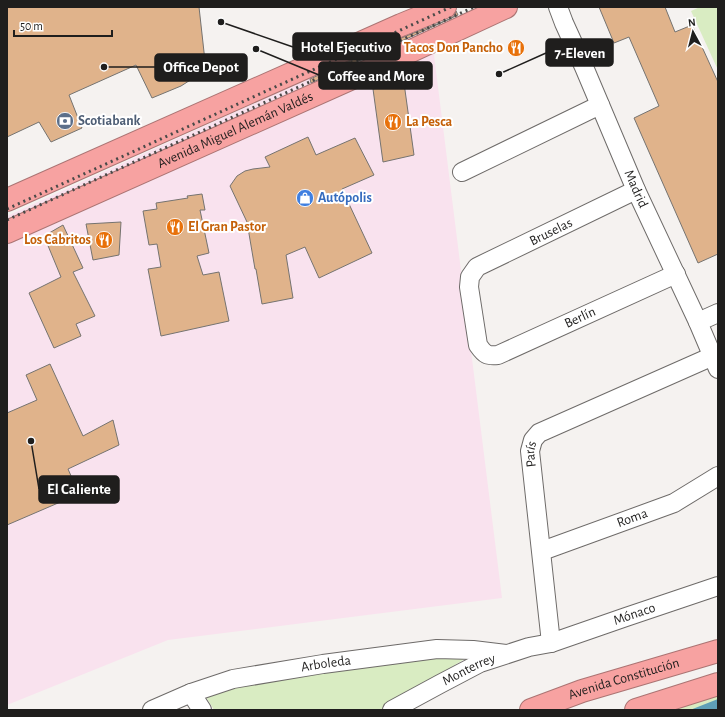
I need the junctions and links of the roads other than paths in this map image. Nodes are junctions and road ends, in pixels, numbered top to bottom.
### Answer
1 (506, 7) edge
2 (558, 7) edge
3 (436, 9) edge
4 (368, 71) junction
5 (600, 105) junction
6 (462, 172) dead end
7 (636, 190) junction
8 (7, 200) edge
9 (7, 232) edge
10 (676, 274) junction
11 (718, 313) edge
12 (698, 322) junction
13 (483, 353) joint
14 (715, 363) edge
15 (718, 476) edge
16 (542, 551) junction
17 (718, 586) edge
18 (551, 643) junction
19 (718, 651) edge
20 (506, 654) junction
21 (718, 684) edge
22 (191, 693) junction
23 (152, 710) edge
24 (202, 710) edge
25 (392, 710) edge
26 (531, 710) edge
27 (636, 710) edge

1 - 4 highway, Avenida Miguel Alemán Valdés
2 - 5 street, Madrid
3 - 4 highway
3 - 8 highway, Avenida Miguel Alemán Valdés
4 - 9 highway, Avenida Miguel Alemán Valdés
5 - 6 street
5 - 7 street, Madrid
7 - 10 street, Madrid
7 - 13 street, Bruselas
10 - 12 street, Madrid
10 - 13 street, Berlín
11 - 12 street
12 - 14 street, Madrid
14 - 16 street, París
15 - 16 street, Roma
16 - 18 street, París
17 - 18 street, Mónaco
18 - 20 street, Monterrey
19 - 26 highway, Avenida Constitución
20 - 22 street, Arboleda
20 - 25 street, Monterrey
21 - 27 highway
22 - 23 street, Arboleda
22 - 24 street

